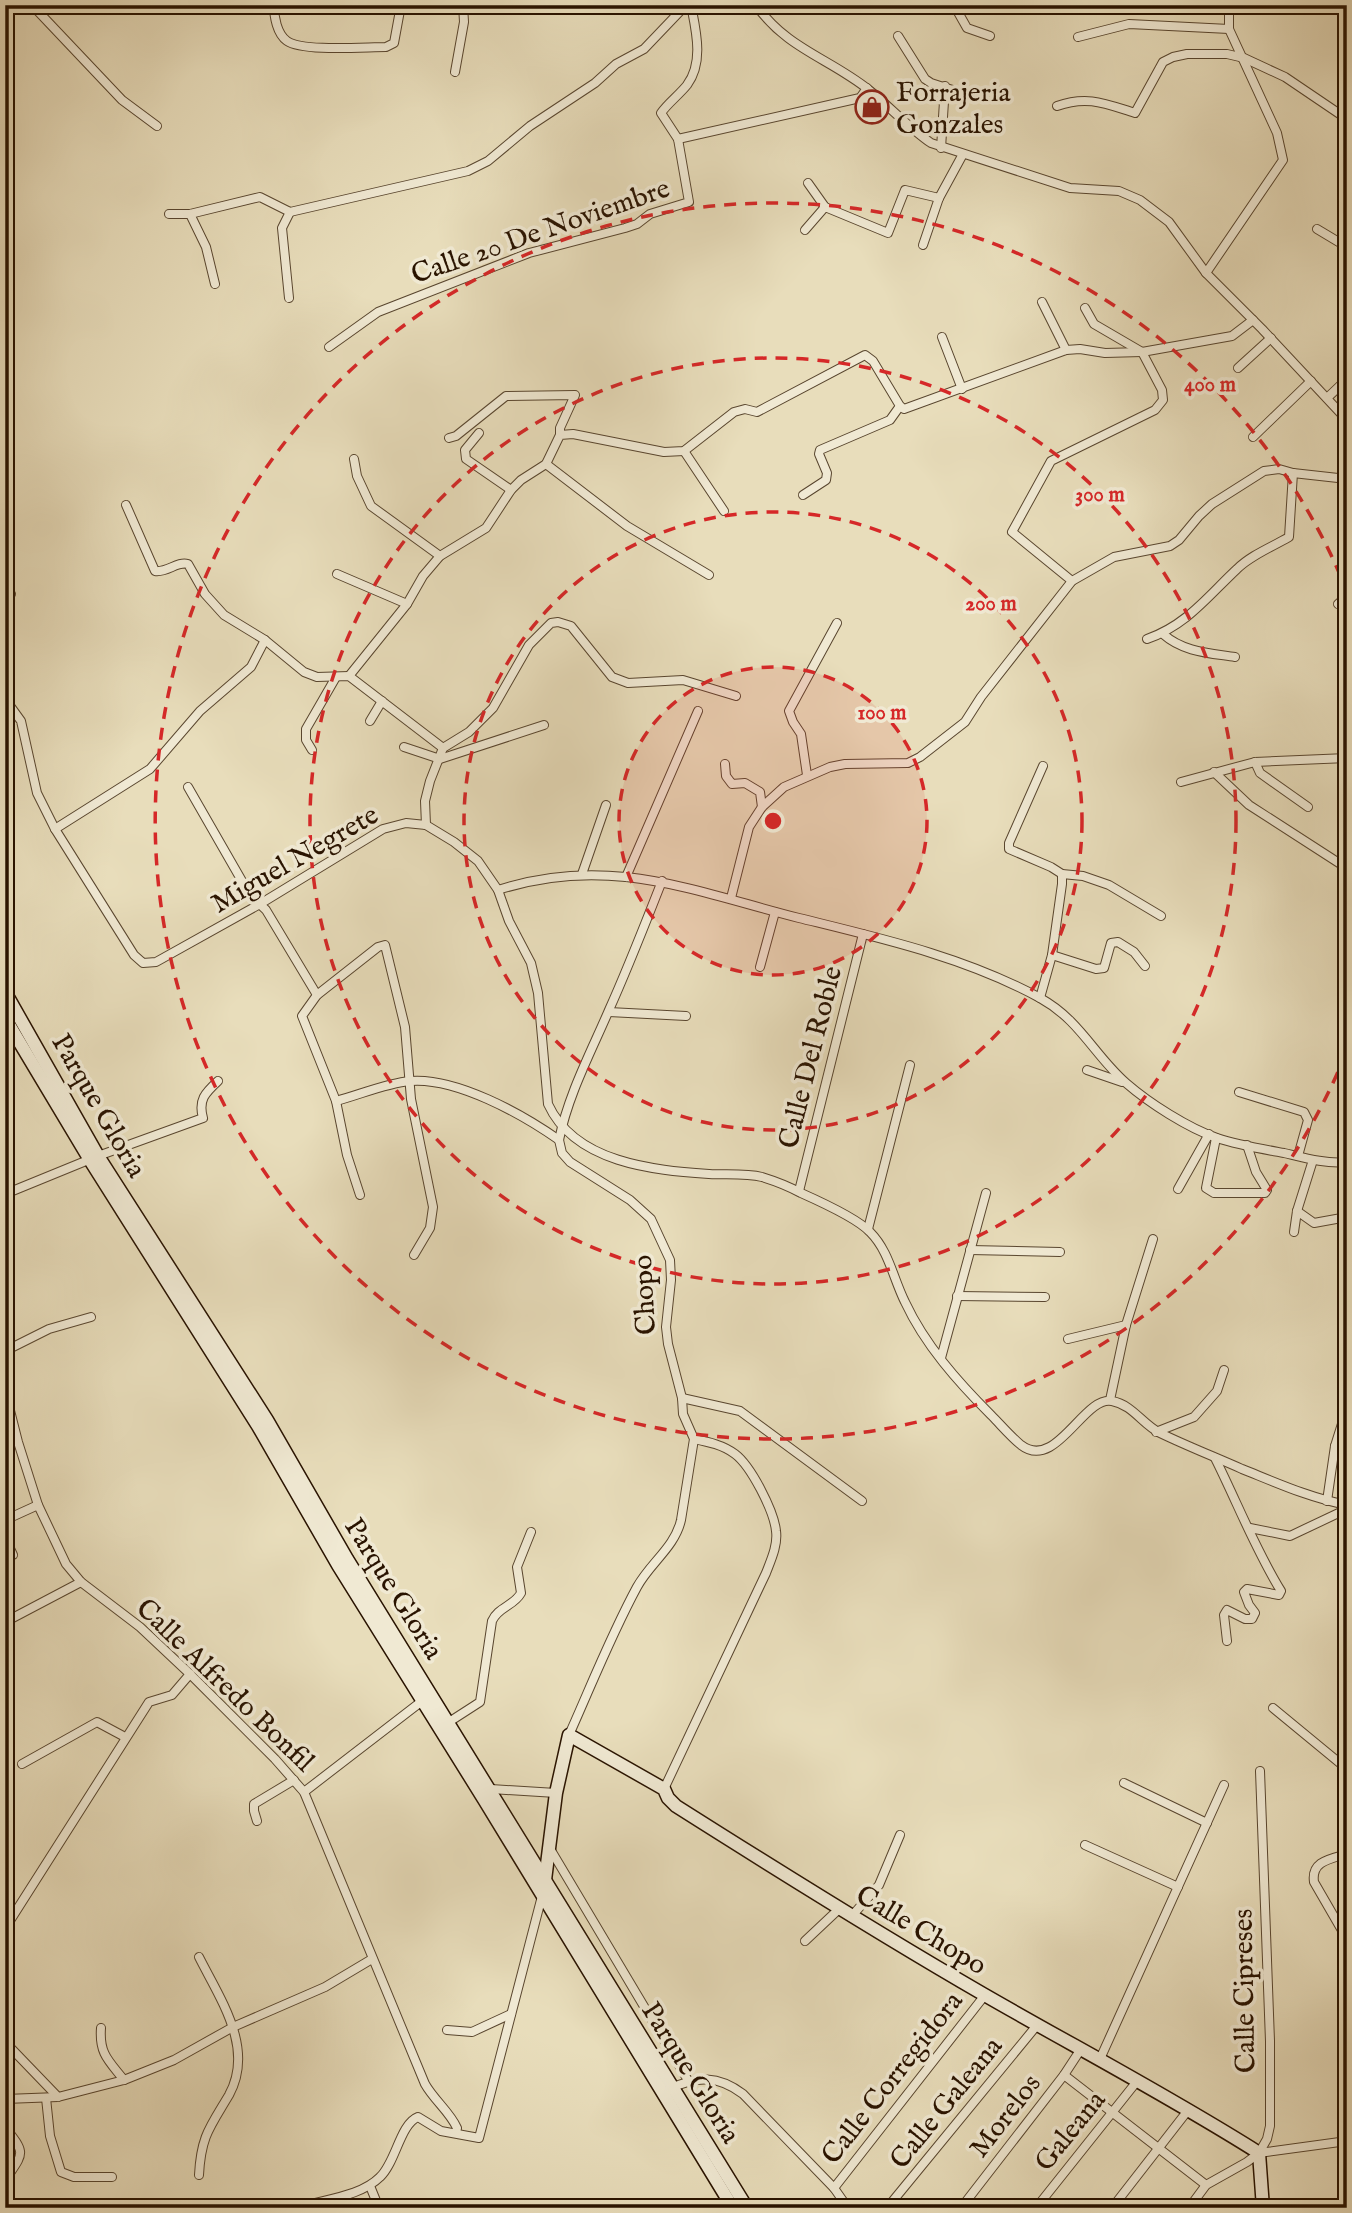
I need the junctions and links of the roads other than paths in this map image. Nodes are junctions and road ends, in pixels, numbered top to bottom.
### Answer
1 (32, 5) edge
2 (274, 5) edge
3 (401, 5) edge
4 (463, 5) edge
5 (688, 5) edge
6 (755, 5) edge
7 (954, 5) edge
8 (1228, 5) edge
9 (1339, 5) edge
10 (1347, 12) edge
11 (1229, 29) junction
12 (898, 36) dead end
13 (990, 36) dead end
14 (1078, 37) dead end
15 (1244, 58) junction
16 (454, 72) dead end
17 (945, 86) junction
18 (867, 88) junction
19 (965, 94) dead end
20 (1057, 106) dead end
21 (1347, 119) edge
22 (157, 126) dead end
23 (678, 139) junction
24 (942, 148) junction
25 (963, 154) junction
26 (808, 183) dead end
27 (939, 198) junction
28 (825, 207) junction
29 (290, 212) junction
30 (169, 214) dead end
31 (190, 214) junction
32 (1317, 229) dead end
33 (805, 230) dead end
34 (923, 245) dead end
35 (1347, 247) edge
36 (1206, 273) junction
37 (215, 284) dead end
38 (289, 298) dead end
39 (1042, 302) dead end
40 (1085, 308) dead end
41 (1253, 320) junction
42 (942, 337) dead end
43 (1271, 338) junction
44 (329, 347) dead end
45 (1066, 350) junction
46 (1142, 352) junction
47 (1238, 368) dead end
48 (1347, 379) edge
49 (1311, 381) junction
50 (962, 389) junction
51 (1327, 398) junction
52 (900, 406) junction
53 (1347, 420) edge
54 (479, 433) dead end
55 (560, 435) junction
56 (1253, 437) dead end
57 (449, 438) dead end
58 (684, 450) junction
59 (354, 459) dead end
60 (546, 464) junction
61 (1293, 473) junction
62 (1347, 479) edge
63 (511, 490) junction
64 (803, 495) dead end
65 (126, 505) dead end
66 (724, 511) dead end
67 (440, 556) junction
68 (337, 574) dead end
69 (709, 575) dead end
70 (1072, 581) junction
71 (1347, 596) edge
72 (407, 604) junction
73 (1338, 604) dead end
74 (837, 623) dead end
75 (1163, 634) junction
76 (1147, 639) dead end
77 (265, 640) junction
78 (1236, 657) dead end
79 (349, 676) junction
80 (336, 677) junction
81 (736, 696) dead end
82 (382, 701) junction
83 (5, 703) edge
84 (698, 711) dead end
85 (370, 721) dead end
86 (544, 725) dead end
87 (404, 747) dead end
88 (443, 748) junction
89 (312, 750) dead end
90 (1347, 758) edge
91 (440, 759) junction
92 (1255, 762) junction
93 (725, 764) dead end
94 (1043, 766) dead end
95 (1214, 772) junction
96 (807, 775) junction
97 (1181, 782) dead end
98 (188, 787) dead end
99 (606, 805) dead end
100 (762, 807) junction
101 (1308, 807) dead end
102 (426, 825) junction
103 (55, 829) junction
104 (1342, 865) dead end
105 (582, 874) junction
106 (1062, 874) junction
107 (626, 877) junction
108 (662, 881) junction
109 (498, 890) junction
110 (731, 898) junction
111 (260, 904) junction
112 (775, 912) junction
113 (1161, 916) dead end
114 (863, 934) junction
115 (1052, 955) junction
116 (1145, 965) dead end
117 (760, 967) dead end
118 (5, 992) edge
119 (317, 995) junction
120 (1040, 998) junction
121 (609, 1012) junction
122 (686, 1016) dead end
123 (5, 1018) edge
124 (36, 1043) junction
125 (24, 1049) junction
126 (910, 1065) dead end
127 (1087, 1070) dead end
128 (218, 1081) dead end
129 (410, 1081) junction
130 (1125, 1083) junction
131 (1239, 1092) dead end
132 (336, 1101) junction
133 (562, 1125) junction
134 (1212, 1136) junction
135 (559, 1140) junction
136 (1247, 1145) junction
137 (1298, 1156) junction
138 (94, 1158) junction
139 (1313, 1160) junction
140 (1347, 1162) edge
141 (1178, 1189) dead end
142 (799, 1191) junction
143 (986, 1193) dead end
144 (5, 1194) edge
145 (360, 1195) dead end
146 (1297, 1211) junction
147 (1347, 1217) edge
148 (868, 1229) junction
149 (1294, 1232) dead end
150 (1153, 1239) dead end
151 (970, 1250) junction
152 (1060, 1252) dead end
153 (414, 1255) dead end
154 (957, 1296) junction
155 (1045, 1297) dead end
156 (91, 1317) dead end
157 (1126, 1325) junction
158 (1068, 1339) dead end
159 (5, 1351) edge
160 (941, 1358) junction
161 (1224, 1370) dead end
162 (5, 1391) edge
163 (682, 1398) junction
164 (1110, 1400) junction
165 (1347, 1408) edge
166 (1156, 1432) junction
167 (694, 1438) junction
168 (1335, 1446) junction
169 (1347, 1451) edge
170 (1216, 1458) junction
171 (862, 1501) dead end
172 (1327, 1501) junction
173 (38, 1505) junction
174 (1347, 1507) edge
175 (5, 1520) edge
176 (1250, 1528) junction
177 (531, 1532) dead end
178 (5, 1538) edge
179 (13, 1555) dead end
180 (81, 1582) junction
181 (6, 1621) edge
182 (1227, 1640) dead end
183 (190, 1674) junction
184 (427, 1697) junction
185 (1273, 1708) dead end
186 (449, 1722) junction
187 (569, 1735) junction
188 (125, 1737) junction
189 (22, 1764) dead end
190 (1347, 1769) edge
191 (1260, 1771) dead end
192 (294, 1780) junction
193 (1124, 1783) dead end
194 (1224, 1785) dead end
195 (664, 1789) junction
196 (491, 1790) junction
197 (304, 1792) junction
198 (556, 1793) junction
199 (257, 1821) dead end
200 (1207, 1823) junction
201 (900, 1835) dead end
202 (1085, 1844) dead end
203 (549, 1847) junction
204 (1347, 1854) edge
205 (545, 1880) junction
206 (1178, 1886) junction
207 (542, 1895) junction
208 (839, 1909) junction
209 (851, 1917) junction
210 (12, 1919) dead end
211 (1347, 1940) edge
212 (805, 1941) dead end
213 (199, 1957) dead end
214 (372, 1959) junction
215 (985, 1995) junction
216 (510, 2014) junction
217 (1038, 2024) junction
218 (233, 2027) junction
219 (101, 2028) dead end
220 (447, 2030) dead end
221 (5, 2042) edge
222 (1082, 2049) junction
223 (1100, 2060) junction
224 (1065, 2075) junction
225 (124, 2080) junction
226 (1138, 2080) junction
227 (688, 2082) junction
228 (668, 2090) junction
229 (58, 2097) junction
230 (46, 2098) junction
231 (5, 2099) edge
232 (1189, 2109) junction
233 (1113, 2112) junction
234 (5, 2127) edge
235 (456, 2133) junction
236 (1347, 2141) edge
237 (1159, 2149) junction
238 (1259, 2153) junction
239 (199, 2175) dead end
240 (112, 2177) dead end
241 (6, 2179) edge
242 (1206, 2185) junction
243 (370, 2186) junction
244 (834, 2188) junction
245 (331, 2198) junction
246 (297, 2208) edge
247 (327, 2208) edge
248 (379, 2208) edge
249 (733, 2208) edge
250 (747, 2208) edge
251 (848, 2208) edge
252 (887, 2208) edge
253 (961, 2208) edge
254 (1035, 2208) edge
255 (1112, 2208) edge
256 (1189, 2208) edge
257 (1263, 2208) edge

1 - 22 street
2 - 3 street
4 - 16 street
5 - 23 street, Calle 20 De Noviembre
5 - 29 street, Calle 20 De Noviembre
6 - 18 street
7 - 13 street
8 - 11 street
9 - 10 street
11 - 14 street
11 - 15 street
12 - 17 street
15 - 20 street
15 - 21 street
15 - 36 street
17 - 19 street
17 - 24 street
18 - 23 street
18 - 24 street
23 - 44 street, Calle 20 De Noviembre
24 - 25 street
25 - 27 street
25 - 36 street
26 - 28 street
27 - 28 street
27 - 34 street
28 - 33 street
29 - 31 street
29 - 38 street
30 - 31 street
31 - 37 street
32 - 35 street
36 - 41 street
39 - 45 street
40 - 46 street
41 - 43 street
41 - 46 street
42 - 50 street
43 - 47 street
43 - 49 street
45 - 46 street
45 - 50 street
46 - 70 street
48 - 51 street
49 - 51 street
49 - 56 street
50 - 52 street
51 - 53 street
52 - 58 street
52 - 64 street
54 - 63 street
55 - 57 street
55 - 58 street
55 - 60 street
58 - 66 street
59 - 67 street
60 - 63 street
60 - 69 street
61 - 62 street
61 - 70 street
61 - 75 street
63 - 67 street
65 - 77 street
67 - 72 street
68 - 72 street
70 - 96 street
71 - 73 street
72 - 79 street
74 - 96 street
75 - 76 street
75 - 78 street
77 - 80 street
77 - 103 street
79 - 80 street
79 - 82 street
80 - 89 street
81 - 88 street
82 - 85 street
82 - 88 street
83 - 103 street, Miguel Negrete
84 - 107 street
86 - 91 street
87 - 91 street
88 - 91 street
90 - 92 street
91 - 102 street
92 - 95 street
92 - 101 street
93 - 100 street
94 - 106 street
95 - 97 street
95 - 104 street
96 - 100 street
98 - 111 street
99 - 105 street
100 - 110 street
102 - 109 street
102 - 111 street, Miguel Negrete
103 - 111 street, Miguel Negrete
105 - 107 street
105 - 109 street
106 - 113 street
106 - 115 street
107 - 108 street
108 - 110 street
108 - 121 street
109 - 133 street
110 - 112 street
111 - 119 street
112 - 114 street
112 - 117 street
114 - 120 street
114 - 142 street, Calle Del Roble
115 - 116 street
115 - 120 street
118 - 124 main road, Parque Gloria
119 - 129 street
119 - 132 street
120 - 130 street
121 - 122 street
121 - 133 street
123 - 125 main road, Parque Gloria
124 - 125 main road
124 - 138 main road, Parque Gloria
125 - 138 main road, Parque Gloria
126 - 148 street
127 - 130 street
128 - 138 street
129 - 132 street, Chopo
129 - 135 street, Chopo
129 - 153 street
130 - 134 street
131 - 137 street
132 - 145 street
133 - 135 street
133 - 142 street
134 - 136 street
134 - 136 street
134 - 141 street
135 - 163 street, Chopo
136 - 137 street
137 - 139 street
138 - 144 street
138 - 184 main road, Parque Gloria
139 - 140 street
139 - 146 street
142 - 148 street
143 - 151 street
146 - 147 street
146 - 149 street
148 - 160 street
150 - 157 street
151 - 152 street
151 - 154 street
154 - 155 street
154 - 160 street
156 - 159 street
157 - 158 street
157 - 164 street
160 - 164 street
161 - 166 street
162 - 173 street, Calle Alfredo Bonfil
163 - 167 street, Chopo
163 - 171 street
164 - 166 street
165 - 168 street
166 - 170 street
167 - 187 street, Chopo
167 - 195 street
168 - 169 street
168 - 172 street
170 - 172 street
170 - 176 street
172 - 174 street
173 - 175 street
173 - 180 street, Calle Alfredo Bonfil
174 - 176 street
176 - 182 street
177 - 186 street
178 - 179 street
180 - 181 street
180 - 183 street, Calle Alfredo Bonfil
183 - 188 street
183 - 192 street, Calle Alfredo Bonfil
184 - 186 main road, Parque Gloria
184 - 197 street
184 - 207 main road, Parque Gloria
185 - 190 street
186 - 196 main road, Parque Gloria
187 - 195 main road, Calle Chopo
187 - 198 main road
188 - 189 street
188 - 210 street
191 - 238 street, Calle Cipreses
192 - 197 street, Calle Alfredo Bonfil
192 - 199 street
193 - 200 street
194 - 200 street
195 - 208 main road, Calle Chopo
196 - 198 street
196 - 205 main road, Parque Gloria
197 - 214 street, Calle Alfredo Bonfil
198 - 203 main road
200 - 206 street
201 - 209 street
202 - 206 street
203 - 205 main road
203 - 227 street
204 - 211 street
205 - 207 street
205 - 228 main road, Parque Gloria
206 - 223 street
207 - 216 street
207 - 228 main road, Parque Gloria
208 - 209 main road, Calle Chopo
208 - 212 street
209 - 215 main road, Calle Chopo
213 - 218 street
214 - 218 street
214 - 235 street, Calle Alfredo Bonfil
215 - 217 main road, Calle Chopo
215 - 244 street, Calle Corregidora
216 - 220 street
216 - 235 street
217 - 222 main road, Calle Chopo
217 - 252 street, Calle Galeana
218 - 225 street
218 - 239 street
219 - 225 street
221 - 229 street
222 - 223 main road, Calle Chopo
222 - 224 street, Morelos
223 - 226 main road, Calle Chopo
224 - 233 street
224 - 253 street, Morelos
225 - 229 street
226 - 232 main road, Calle Chopo
226 - 233 street, Galeana
227 - 228 street
227 - 244 street
228 - 249 main road, Parque Gloria
228 - 250 main road, Parque Gloria
229 - 230 street
230 - 231 street
230 - 240 street
232 - 237 street
232 - 238 main road, Calle Chopo
233 - 237 street
233 - 254 street, Galeana
234 - 241 street
235 - 243 street
236 - 238 street
237 - 242 street
237 - 255 street
238 - 242 street
238 - 257 main road, Calle Cipreses
242 - 256 street
243 - 245 street
243 - 248 street
244 - 251 street
245 - 246 street
245 - 247 street

